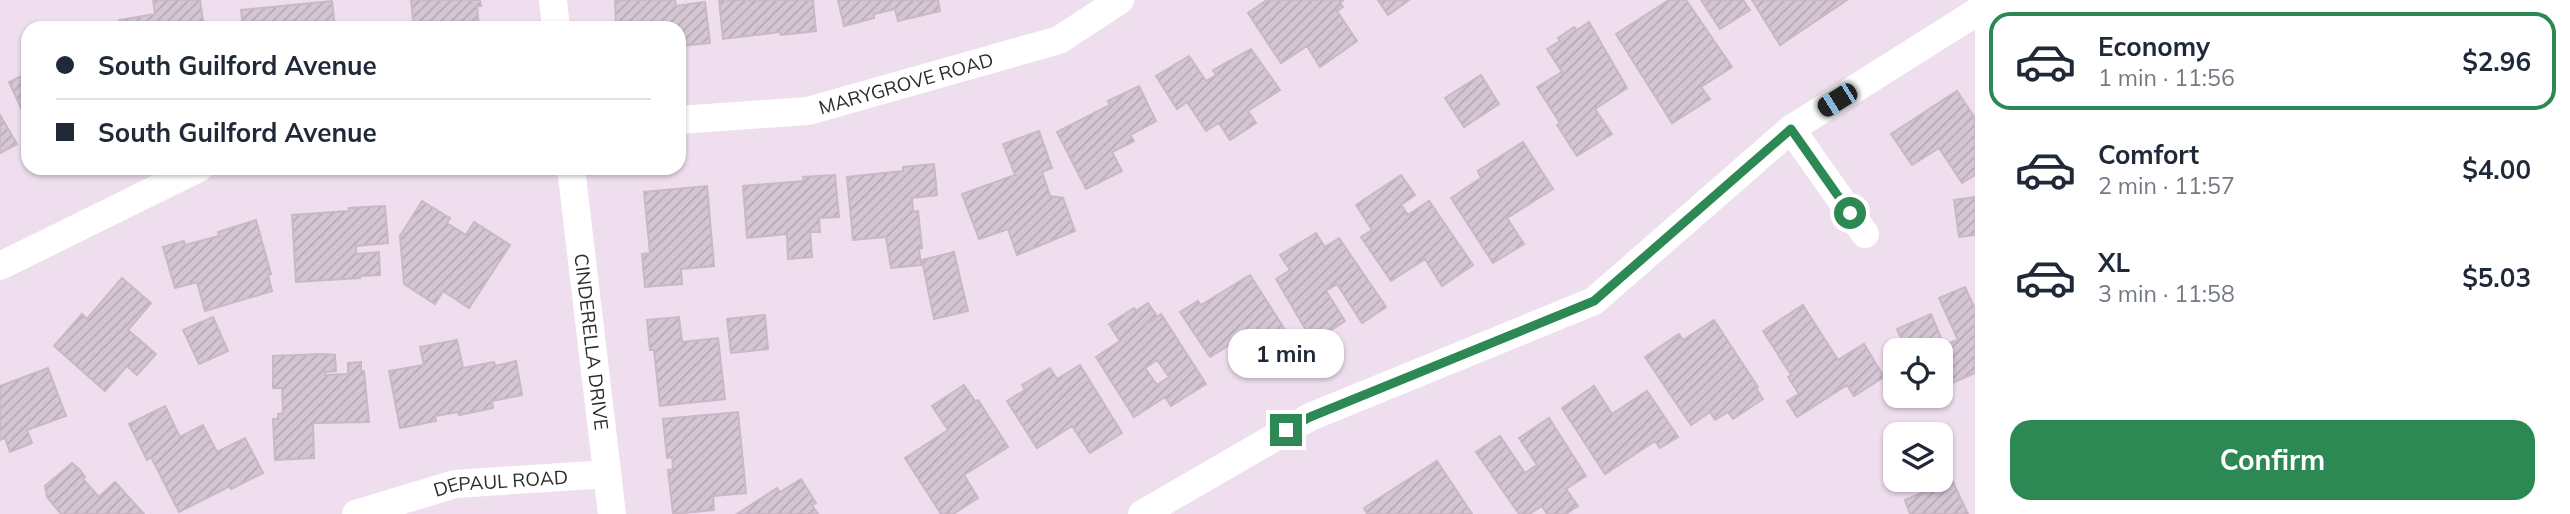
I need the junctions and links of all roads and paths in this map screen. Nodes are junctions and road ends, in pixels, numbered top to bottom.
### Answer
1 (553, 0) edge
2 (1120, 0) edge
3 (1971, 9) edge
4 (555, 21) edge
5 (686, 120) edge
6 (1791, 129) junction
7 (185, 175) edge
8 (572, 175) edge
9 (1865, 234) dead end
10 (0, 266) edge
11 (607, 474) junction
12 (356, 514) edge
13 (612, 514) edge
14 (1142, 514) edge

1 - 4 street
2 - 5 street, MARYGROVE ROAD
3 - 6 street
6 - 9 street
6 - 14 street
7 - 10 street
8 - 11 street, CINDERELLA DRIVE
11 - 12 street, DEPAUL ROAD
11 - 13 street, CINDERELLA DRIVE

